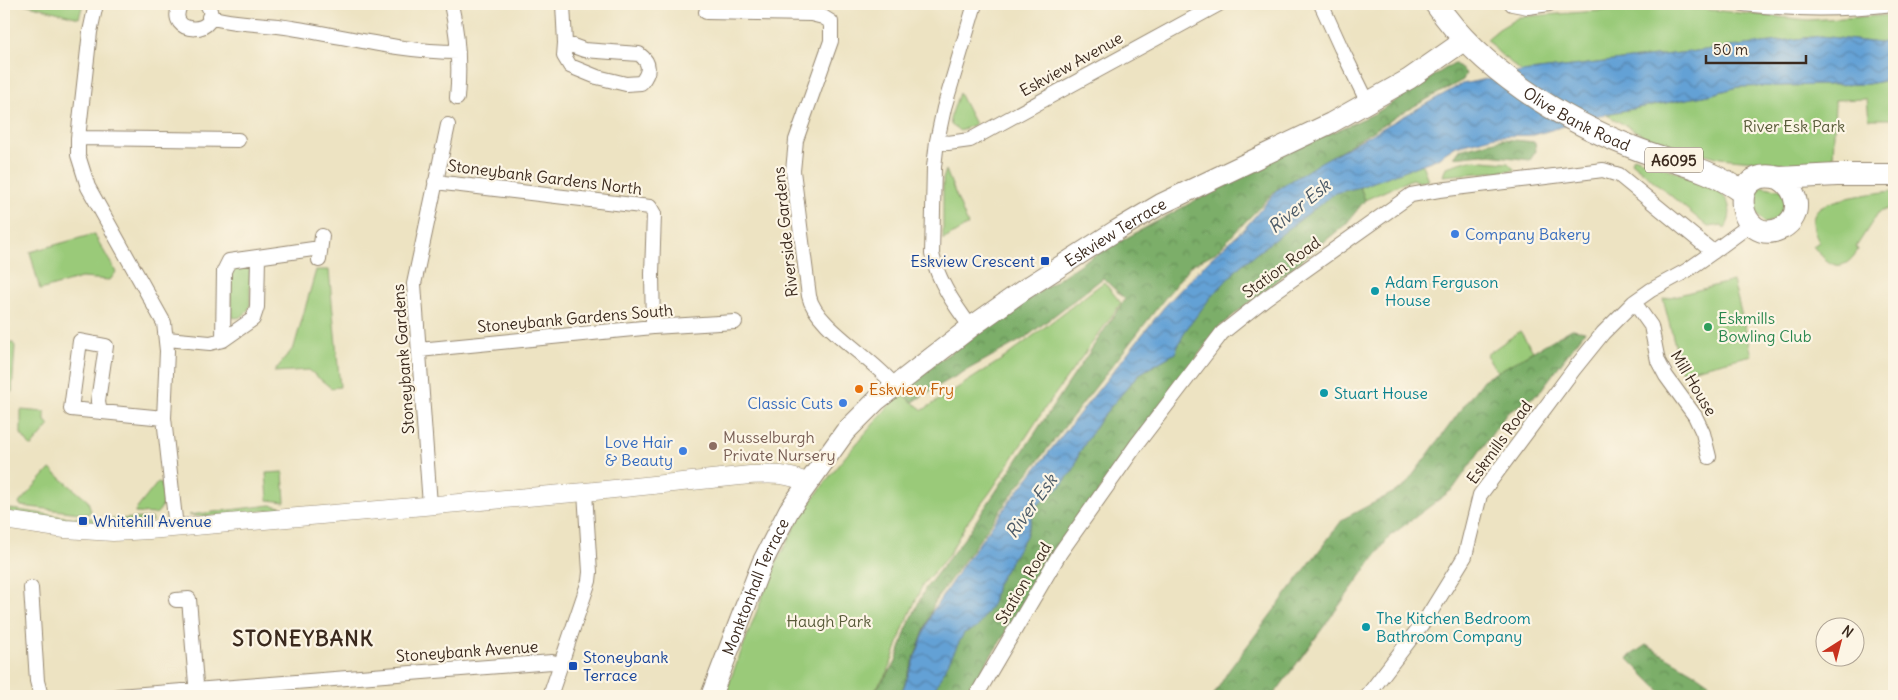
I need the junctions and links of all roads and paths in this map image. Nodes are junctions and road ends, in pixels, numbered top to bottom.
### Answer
1 (96, 4) edge
2 (180, 4) edge
3 (451, 4) edge
4 (563, 4) edge
5 (974, 4) edge
6 (1219, 4) edge
7 (1321, 4) edge
8 (1436, 4) edge
9 (1512, 4) edge
10 (1549, 4) edge
11 (1743, 4) edge
12 (1894, 4) edge
13 (1814, 7) edge
14 (208, 11) edge
15 (706, 12) dead end
16 (1465, 40) junction
17 (565, 43) junction
18 (458, 52) junction
19 (457, 98) dead end
20 (1368, 103) junction
21 (448, 125) dead end
22 (78, 138) junction
23 (937, 141) junction
24 (229, 144) dead end
25 (1894, 175) edge
26 (1871, 176) junction
27 (1779, 178) junction
28 (435, 182) junction
29 (1744, 194) junction
30 (1796, 206) junction
31 (1751, 224) junction
32 (321, 248) dead end
33 (1713, 252) junction
34 (258, 257) junction
35 (1634, 302) junction
36 (735, 322) dead end
37 (652, 327) junction
38 (971, 327) junction
39 (166, 339) junction
40 (223, 340) junction
41 (419, 350) junction
42 (894, 385) junction
43 (100, 411) junction
44 (164, 418) junction
45 (1709, 457) dead end
46 (808, 483) junction
47 (585, 492) junction
48 (430, 505) junction
49 (4, 520) edge
50 (176, 528) junction
51 (31, 588) dead end
52 (176, 600) dead end
53 (560, 664) junction
54 (197, 693) edge
55 (41, 696) edge
56 (118, 696) edge
57 (550, 696) edge
58 (712, 696) edge
59 (976, 696) edge
60 (1367, 696) edge

1 - 22 street
2 - 14 street
3 - 18 street
4 - 17 street
5 - 23 street
6 - 23 street, Eskview Avenue
7 - 20 street
8 - 16 main road, Olive Bank Road / A6095
9 - 10 street
11 - 13 street
12 - 13 street
14 - 18 street
15 - 42 street, Riverside Gardens
16 - 20 main road, Eskview Terrace
16 - 29 main road, Olive Bank Road / A6095
17 - 17 street
18 - 19 street
20 - 38 main road, Eskview Terrace
21 - 28 street, Stoneybank Gardens
22 - 24 street
22 - 39 street
23 - 38 street
25 - 26 main road
26 - 27 main road
26 - 30 main road
27 - 29 main road
27 - 30 main road
28 - 37 street, Stoneybank Gardens North
28 - 41 street, Stoneybank Gardens
29 - 31 main road
30 - 31 main road
31 - 33 street
32 - 34 street
33 - 35 street, Eskmills Road
33 - 59 street, Station Road
34 - 40 street
34 - 40 street
35 - 45 street, Mill House
35 - 60 street, Eskmills Road
36 - 37 street, Stoneybank Gardens South
37 - 41 street, Stoneybank Gardens South
38 - 42 main road, Eskview Terrace
39 - 40 street
39 - 44 street
41 - 48 street, Stoneybank Gardens
42 - 46 main road, Eskview Terrace
43 - 43 street
43 - 44 street
44 - 50 street
46 - 47 street
46 - 58 main road, Monktonhall Terrace
47 - 48 street
47 - 53 street
48 - 50 street
49 - 50 street
51 - 55 street
52 - 54 street
53 - 54 street, Stoneybank Avenue
53 - 57 street
54 - 56 street, Stoneybank Avenue

